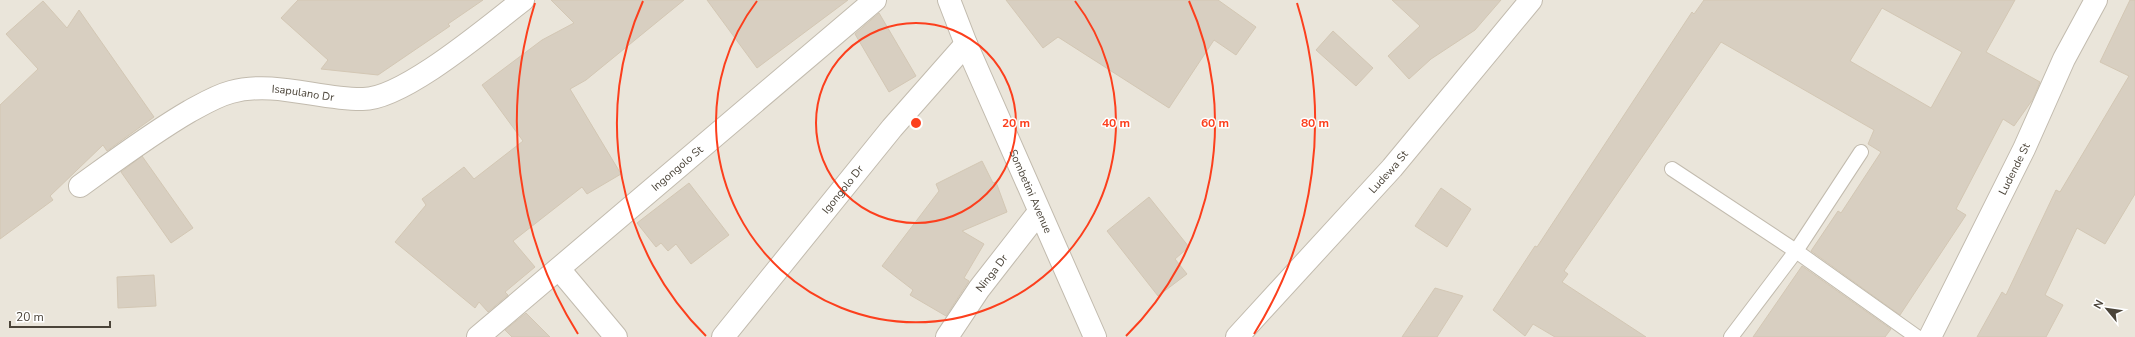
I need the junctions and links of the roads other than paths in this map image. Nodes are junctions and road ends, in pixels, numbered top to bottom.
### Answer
1 (523, 0) edge
2 (875, 0) edge
3 (949, 0) edge
4 (1531, 0) edge
5 (2096, 0) edge
6 (966, 44) junction
7 (1861, 152) dead end
8 (1672, 169) dead end
9 (80, 186) dead end
10 (1039, 212) junction
11 (1796, 251) junction
12 (559, 269) junction
13 (478, 337) edge
14 (616, 337) edge
15 (723, 337) edge
16 (947, 337) edge
17 (1095, 337) edge
18 (1237, 337) edge
19 (1731, 337) edge
20 (1917, 337) edge
21 (1930, 337) edge

1 - 9 street, Isapulano Dr
2 - 12 street, Ingongolo St
3 - 6 street, Sombetini Avenue
4 - 18 street, Ludewa St
5 - 21 street, Ludende St
6 - 10 street, Sombetini Avenue
6 - 15 street, Igongolo Dr
7 - 11 lane
8 - 11 lane
10 - 16 street, Ninga Dr
10 - 17 street, Sombetini Avenue
11 - 19 lane
11 - 20 lane
12 - 13 street, Ingongolo St
12 - 14 street

